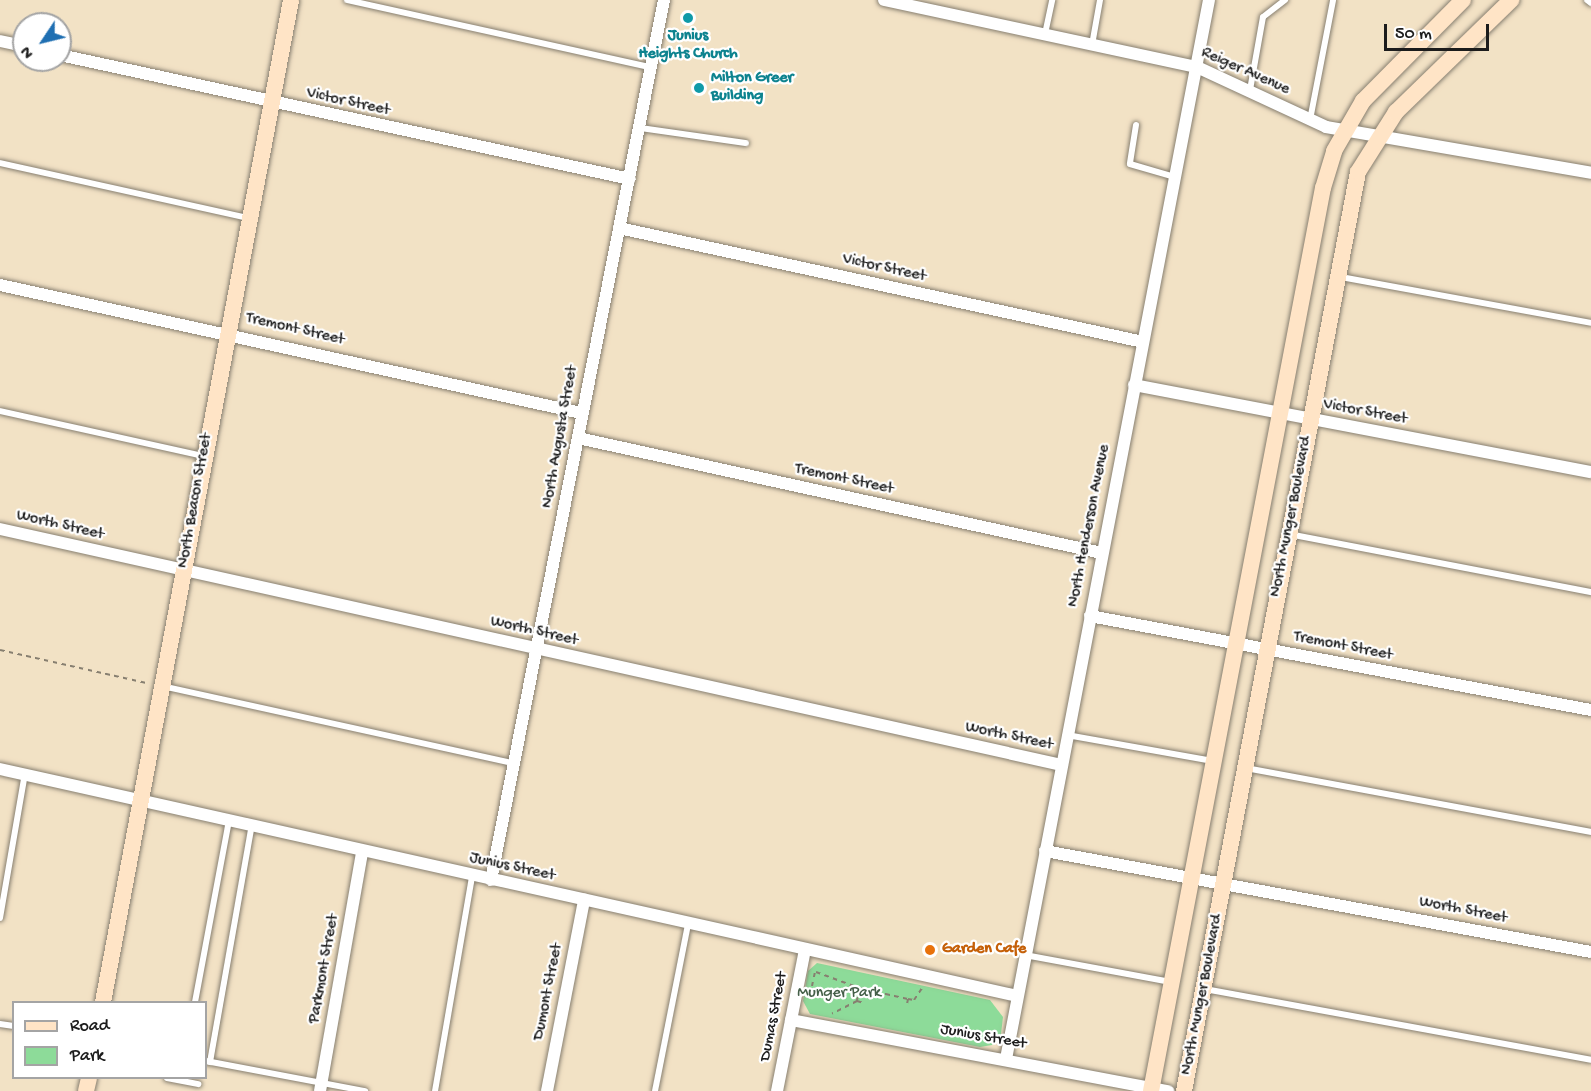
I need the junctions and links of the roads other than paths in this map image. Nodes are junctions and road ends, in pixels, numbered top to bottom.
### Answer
1 (291, 0) edge
2 (347, 0) edge
3 (664, 0) edge
4 (884, 0) edge
5 (1052, 0) edge
6 (1100, 0) edge
7 (1209, 0) edge
8 (1285, 0) edge
9 (1333, 0) edge
10 (1464, 0) edge
11 (1511, 0) edge
12 (1587, 0) edge
13 (1591, 3) edge
14 (925, 5) edge
15 (1045, 35) junction
16 (1092, 45) junction
17 (72, 58) edge
18 (651, 67) junction
19 (1197, 67) junction
20 (1250, 90) junction
21 (271, 104) junction
22 (1310, 120) junction
23 (1136, 125) dead end
24 (640, 128) junction
25 (1344, 130) junction
26 (1379, 134) junction
27 (746, 143) dead end
28 (0, 163) edge
29 (1591, 173) edge
30 (1175, 177) junction
31 (630, 179) junction
32 (249, 218) junction
33 (619, 228) junction
34 (1340, 276) junction
35 (0, 285) edge
36 (1591, 323) edge
37 (227, 332) junction
38 (1143, 342) junction
39 (1134, 385) junction
40 (0, 411) edge
41 (581, 412) junction
42 (1280, 414) junction
43 (1311, 420) junction
44 (578, 438) junction
45 (204, 457) junction
46 (1591, 472) edge
47 (0, 529) edge
48 (1289, 534) junction
49 (1102, 553) junction
50 (183, 571) junction
51 (1591, 592) edge
52 (1090, 616) junction
53 (1236, 644) junction
54 (537, 650) junction
55 (1266, 650) junction
56 (162, 686) junction
57 (1591, 710) edge
58 (1067, 735) junction
59 (1214, 761) junction
60 (516, 765) junction
61 (1062, 765) junction
62 (1245, 768) junction
63 (0, 769) edge
64 (25, 774) junction
65 (141, 800) junction
66 (229, 821) junction
67 (252, 825) junction
68 (1591, 832) edge
69 (1045, 851) junction
70 (362, 852) junction
71 (472, 876) junction
72 (1192, 878) junction
73 (491, 880) junction
74 (1226, 883) junction
75 (584, 900) junction
76 (0, 918) edge
77 (688, 924) junction
78 (805, 950) junction
79 (1591, 952) edge
80 (1025, 955) junction
81 (1172, 982) junction
82 (1204, 989) junction
83 (1017, 996) junction
84 (103, 1001) edge
85 (195, 1001) edge
86 (791, 1020) junction
87 (1006, 1059) junction
88 (1591, 1060) edge
89 (208, 1062) edge
90 (176, 1079) edge
91 (198, 1084) dead end
92 (321, 1087) edge
93 (1151, 1089) edge
94 (365, 1091) edge
95 (435, 1091) edge
96 (547, 1091) edge
97 (655, 1091) edge
98 (777, 1091) edge
99 (1168, 1091) edge
100 (1184, 1091) edge

1 - 21 main road, North Beacon Street
2 - 18 lane
3 - 18 street, North Augusta Street
4 - 14 street, Reiger Avenue
5 - 15 lane
6 - 16 lane
7 - 19 street, North Henderson Avenue
8 - 20 lane
9 - 22 lane
10 - 25 main road, North Munger Boulevard
11 - 26 main road, North Munger Boulevard
12 - 13 lane
14 - 15 street, Reiger Avenue
15 - 16 street, Reiger Avenue
16 - 19 street, Reiger Avenue
17 - 21 street, Victor Street
18 - 24 street, North Augusta Street
19 - 20 street, Reiger Avenue
19 - 30 street, North Henderson Avenue
20 - 22 street, Reiger Avenue
21 - 31 street, Victor Street
21 - 32 main road, North Beacon Street
22 - 25 street, Reiger Avenue
23 - 30 lane
24 - 27 lane
24 - 31 street, North Augusta Street
25 - 26 street, Reiger Avenue
25 - 42 main road, North Munger Boulevard
26 - 29 street, Reiger Avenue
26 - 34 main road, North Munger Boulevard
28 - 32 lane
30 - 38 street, North Henderson Avenue
31 - 33 street, North Augusta Street
32 - 37 main road, North Beacon Street
33 - 38 street, Victor Street
33 - 41 street, North Augusta Street
34 - 36 lane
34 - 43 main road, North Munger Boulevard
35 - 37 street, Tremont Street
37 - 41 street, Tremont Street
37 - 45 main road, North Beacon Street
38 - 39 street, North Henderson Avenue
39 - 42 street, Victor Street
39 - 49 street, North Henderson Avenue
40 - 45 lane
41 - 44 street, North Augusta Street
42 - 43 street, Victor Street
42 - 53 main road, North Munger Boulevard
43 - 46 street, Victor Street
43 - 48 main road, North Munger Boulevard
44 - 49 street, Tremont Street
44 - 54 street, North Augusta Street
45 - 50 main road, North Beacon Street
47 - 50 street, Worth Street
48 - 51 lane
48 - 55 main road, North Munger Boulevard
49 - 52 street, North Henderson Avenue
50 - 54 street, Worth Street
50 - 56 main road, North Beacon Street
52 - 53 street, Tremont Street
52 - 58 street, North Henderson Avenue
53 - 55 street, Tremont Street
53 - 59 main road, North Munger Boulevard
54 - 60 street, North Augusta Street
54 - 61 street, Worth Street
55 - 57 street, Tremont Street
55 - 62 main road, North Munger Boulevard
56 - 60 lane
56 - 65 main road, North Beacon Street
58 - 59 lane
58 - 61 street, North Henderson Avenue
59 - 72 main road, North Munger Boulevard
60 - 73 street, North Augusta Street
61 - 69 street, North Henderson Avenue
62 - 68 lane
62 - 74 main road, North Munger Boulevard
63 - 64 street, Junius Street
64 - 65 street, Junius Street
64 - 76 lane
65 - 66 street, Junius Street
65 - 84 main road, North Beacon Street
66 - 67 street, Junius Street
66 - 85 lane
67 - 70 street, Junius Street
67 - 89 lane
69 - 72 street, Worth Street
69 - 80 street, North Henderson Avenue
70 - 71 street, Junius Street
70 - 92 street, Parkmont Street
71 - 73 street, Junius Street
71 - 95 lane
72 - 74 street, Worth Street
72 - 81 main road, North Munger Boulevard
73 - 75 street, Junius Street
74 - 79 street, Worth Street
74 - 82 main road, North Munger Boulevard
75 - 77 street, Junius Street
75 - 96 street, Dumont Street
77 - 78 street, Junius Street
77 - 97 lane
78 - 83 street, Junius Street
78 - 86 street, Dumas Street
80 - 81 lane
80 - 83 street, North Henderson Avenue
81 - 93 main road, North Munger Boulevard
82 - 88 lane
82 - 100 main road, North Munger Boulevard
83 - 87 street, North Henderson Avenue
86 - 87 street, Junius Street
86 - 98 street, Dumas Street
87 - 93 street, Junius Street
89 - 92 lane
90 - 91 lane
92 - 94 lane
93 - 99 street, Junius Street

